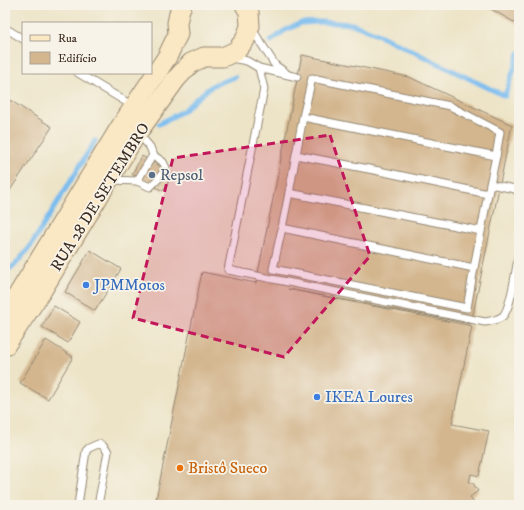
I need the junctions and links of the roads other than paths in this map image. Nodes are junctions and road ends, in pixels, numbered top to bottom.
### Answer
1 (182, 5) edge
2 (245, 5) edge
3 (250, 26) junction
4 (5, 28) edge
5 (178, 34) junction
6 (22, 38) edge
7 (204, 57) junction
8 (223, 57) junction
9 (259, 68) junction
10 (80, 74) edge
11 (287, 74) junction
12 (297, 77) dead end
13 (134, 107) junction
14 (303, 117) junction
15 (138, 132) junction
16 (153, 155) junction
17 (296, 155) junction
18 (496, 156) junction
19 (108, 180) junction
20 (138, 181) junction
21 (490, 184) junction
22 (288, 193) junction
23 (519, 193) edge
24 (488, 194) junction
25 (282, 228) junction
26 (481, 231) junction
27 (519, 253) edge
28 (474, 268) junction
29 (6, 314) edge
30 (5, 346) edge
31 (78, 505) edge
32 (98, 505) edge

1 - 5 main road, RUA 28 DE SETEMBRO
2 - 3 main road
3 - 8 main road
3 - 11 lane
4 - 6 lane
5 - 7 main road
5 - 13 main road, RUA 28 DE SETEMBRO
7 - 8 main road
7 - 15 main road, RUA 28 DE SETEMBRO
8 - 9 lane
9 - 11 lane
9 - 27 lane
10 - 13 lane
11 - 12 lane
13 - 29 main road, RUA 28 DE SETEMBRO
14 - 17 lane
14 - 18 lane
14 - 18 lane
15 - 16 lane
15 - 19 main road, RUA 28 DE SETEMBRO
16 - 20 lane
16 - 20 lane
17 - 22 lane
17 - 24 lane
18 - 21 lane
19 - 20 lane
19 - 30 main road, RUA 28 DE SETEMBRO
21 - 23 lane
21 - 24 lane
22 - 25 lane
22 - 26 lane
24 - 26 lane
25 - 28 lane
25 - 28 lane
26 - 28 lane
31 - 32 lane

